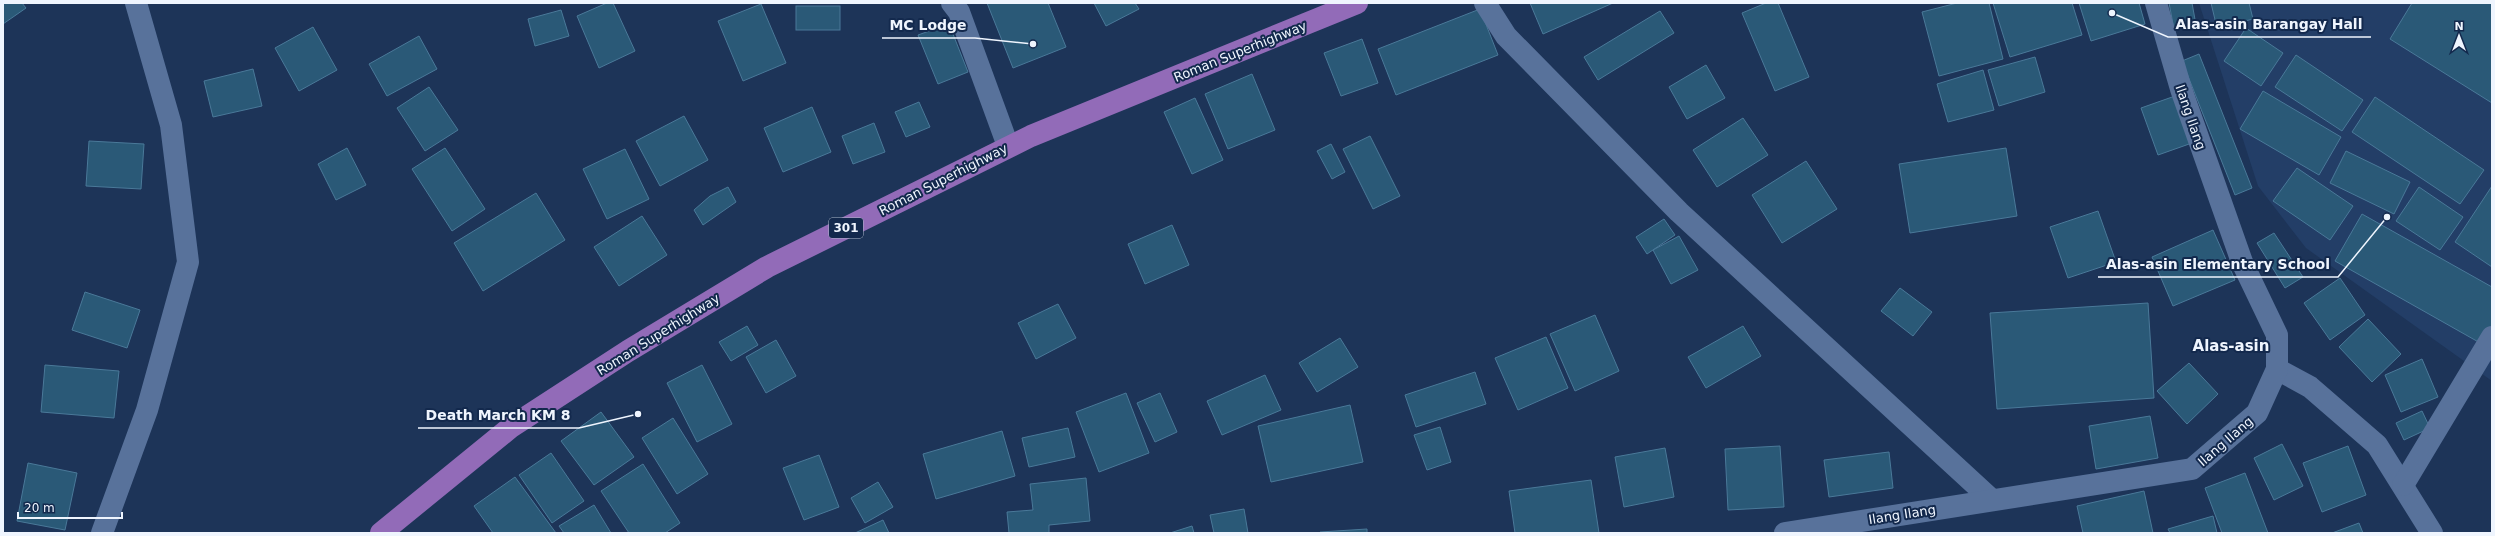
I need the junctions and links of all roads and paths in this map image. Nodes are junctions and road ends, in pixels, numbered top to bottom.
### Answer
1 (136, 3) edge
2 (952, 3) edge
3 (1357, 3) edge
4 (1485, 3) edge
5 (2156, 3) edge
6 (1008, 146) junction
7 (2492, 337) edge
8 (2277, 370) junction
9 (2402, 485) junction
10 (1992, 500) junction
11 (102, 533) edge
12 (381, 533) edge
13 (1785, 533) edge
14 (2432, 533) edge

1 - 11 street
2 - 6 street
3 - 6 main road, Roman Superhighway / 301
4 - 10 street
5 - 8 street, Ilang Ilang
6 - 12 main road, Roman Superhighway / 301
7 - 9 street
8 - 9 street
8 - 10 street, Ilang Ilang
9 - 14 street
10 - 13 street, Ilang Ilang

